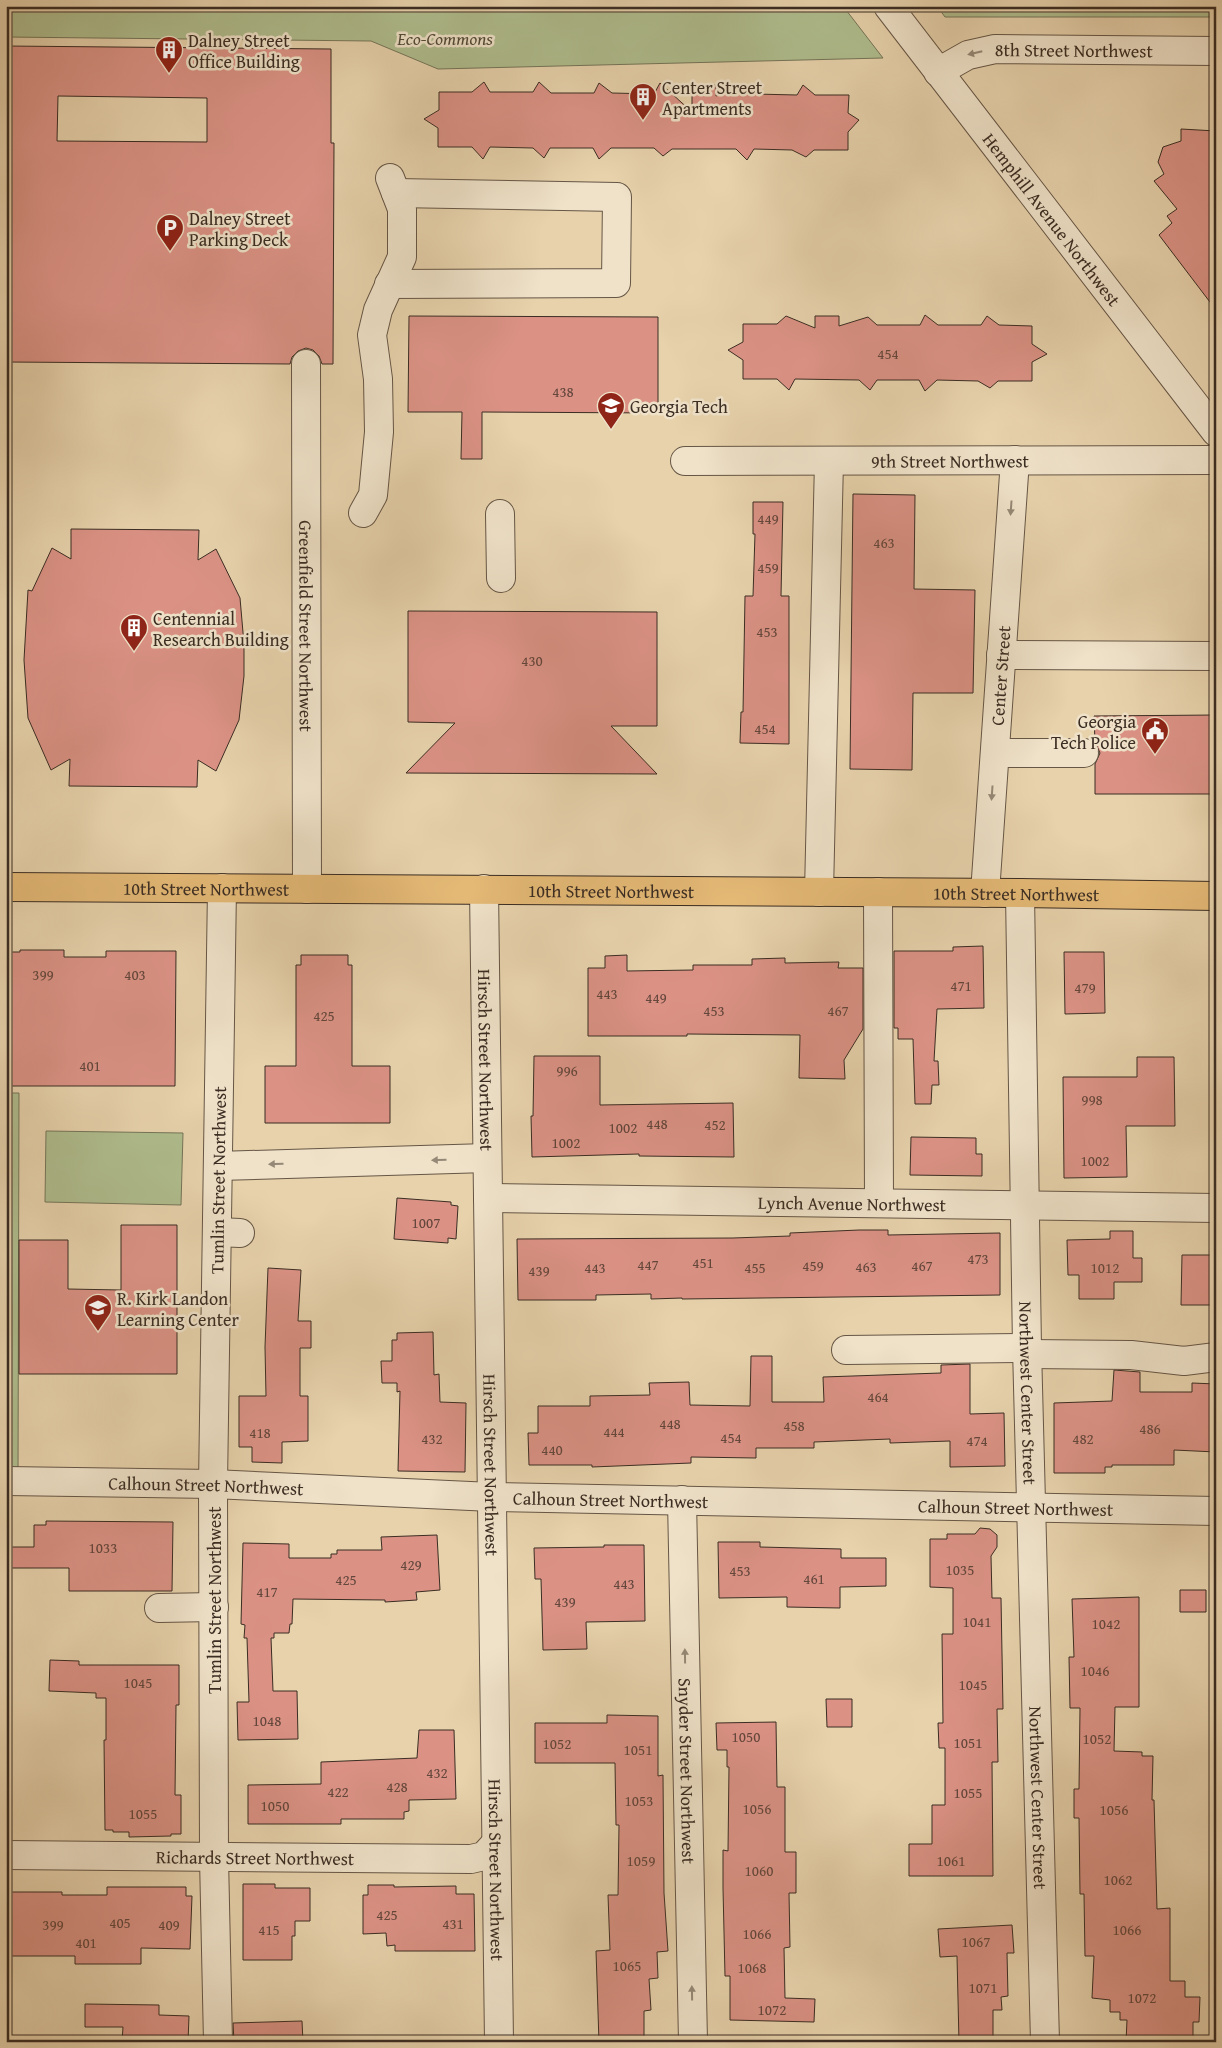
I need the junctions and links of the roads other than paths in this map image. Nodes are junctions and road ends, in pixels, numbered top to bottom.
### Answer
1 (888, 6) edge
2 (1216, 51) edge
3 (938, 72) junction
4 (389, 284) junction
5 (306, 364) dead end
6 (1216, 432) edge
7 (1015, 460) junction
8 (1216, 460) edge
9 (685, 461) dead end
10 (829, 461) junction
11 (362, 513) dead end
12 (500, 514) dead end
13 (501, 578) dead end
14 (1001, 655) junction
15 (1216, 656) edge
16 (995, 753) junction
17 (1084, 753) dead end
18 (6, 887) edge
19 (222, 888) junction
20 (307, 888) junction
21 (484, 890) junction
22 (819, 892) junction
23 (878, 892) junction
24 (985, 893) junction
25 (1020, 893) junction
26 (1216, 896) edge
27 (487, 1158) junction
28 (218, 1166) junction
29 (488, 1198) junction
30 (879, 1203) junction
31 (1024, 1206) junction
32 (1216, 1208) edge
33 (846, 1350) dead end
34 (1028, 1351) junction
35 (1216, 1357) edge
36 (6, 1481) edge
37 (213, 1484) junction
38 (492, 1497) junction
39 (682, 1500) junction
40 (1031, 1507) junction
41 (1216, 1511) edge
42 (214, 1607) junction
43 (159, 1608) dead end
44 (496, 1843) junction
45 (6, 1855) edge
46 (214, 1858) junction
47 (218, 2042) edge
48 (499, 2042) edge
49 (693, 2042) edge
50 (1044, 2042) edge

1 - 3 street, Hemphill Avenue Northwest
2 -> 3 street, 8th Street Northwest
3 - 6 street, Hemphill Avenue Northwest
4 - 4 street
4 - 11 street
5 - 20 street, Greenfield Street Northwest
7 - 8 street, 9th Street Northwest
7 - 10 street, 9th Street Northwest
7 -> 14 street, Center Street
9 - 10 street, 9th Street Northwest
10 - 22 street
12 - 13 street
14 - 15 street
14 - 16 street, Center Street
16 - 17 street
16 -> 24 street, Center Street
18 - 19 main road, 10th Street Northwest
19 - 20 main road, 10th Street Northwest
19 - 28 street, Tumlin Street Northwest
20 - 21 main road, 10th Street Northwest
21 - 22 main road, 10th Street Northwest
21 - 27 street, Hirsch Street Northwest
22 - 23 main road, 10th Street Northwest
23 - 24 main road, 10th Street Northwest
23 - 30 street
24 - 25 main road, 10th Street Northwest
25 - 26 main road, 10th Street Northwest
25 - 31 street, Northwest Center Street
27 -> 28 street
27 - 29 street, Hirsch Street Northwest
28 - 37 street, Tumlin Street Northwest
29 - 30 street, Lynch Avenue Northwest
29 - 38 street, Hirsch Street Northwest
30 - 31 street, Lynch Avenue Northwest
31 - 32 street, Lynch Avenue Northwest
31 - 34 street, Northwest Center Street
33 - 34 street
34 - 35 street
34 - 40 street, Northwest Center Street
36 - 37 street, Calhoun Street Northwest
37 - 38 street, Calhoun Street Northwest
37 - 42 street, Tumlin Street Northwest
38 - 39 street, Calhoun Street Northwest
38 - 44 street, Hirsch Street Northwest
39 - 40 street, Calhoun Street Northwest
49 -> 39 street, Snyder Street Northwest
40 - 41 street, Calhoun Street Northwest
40 - 50 street, Northwest Center Street
42 - 43 street
42 - 46 street, Tumlin Street Northwest
44 - 46 street, Richards Street Northwest
44 - 48 street, Hirsch Street Northwest
45 - 46 street, Richards Street Northwest
46 - 47 street, Tumlin Street Northwest

